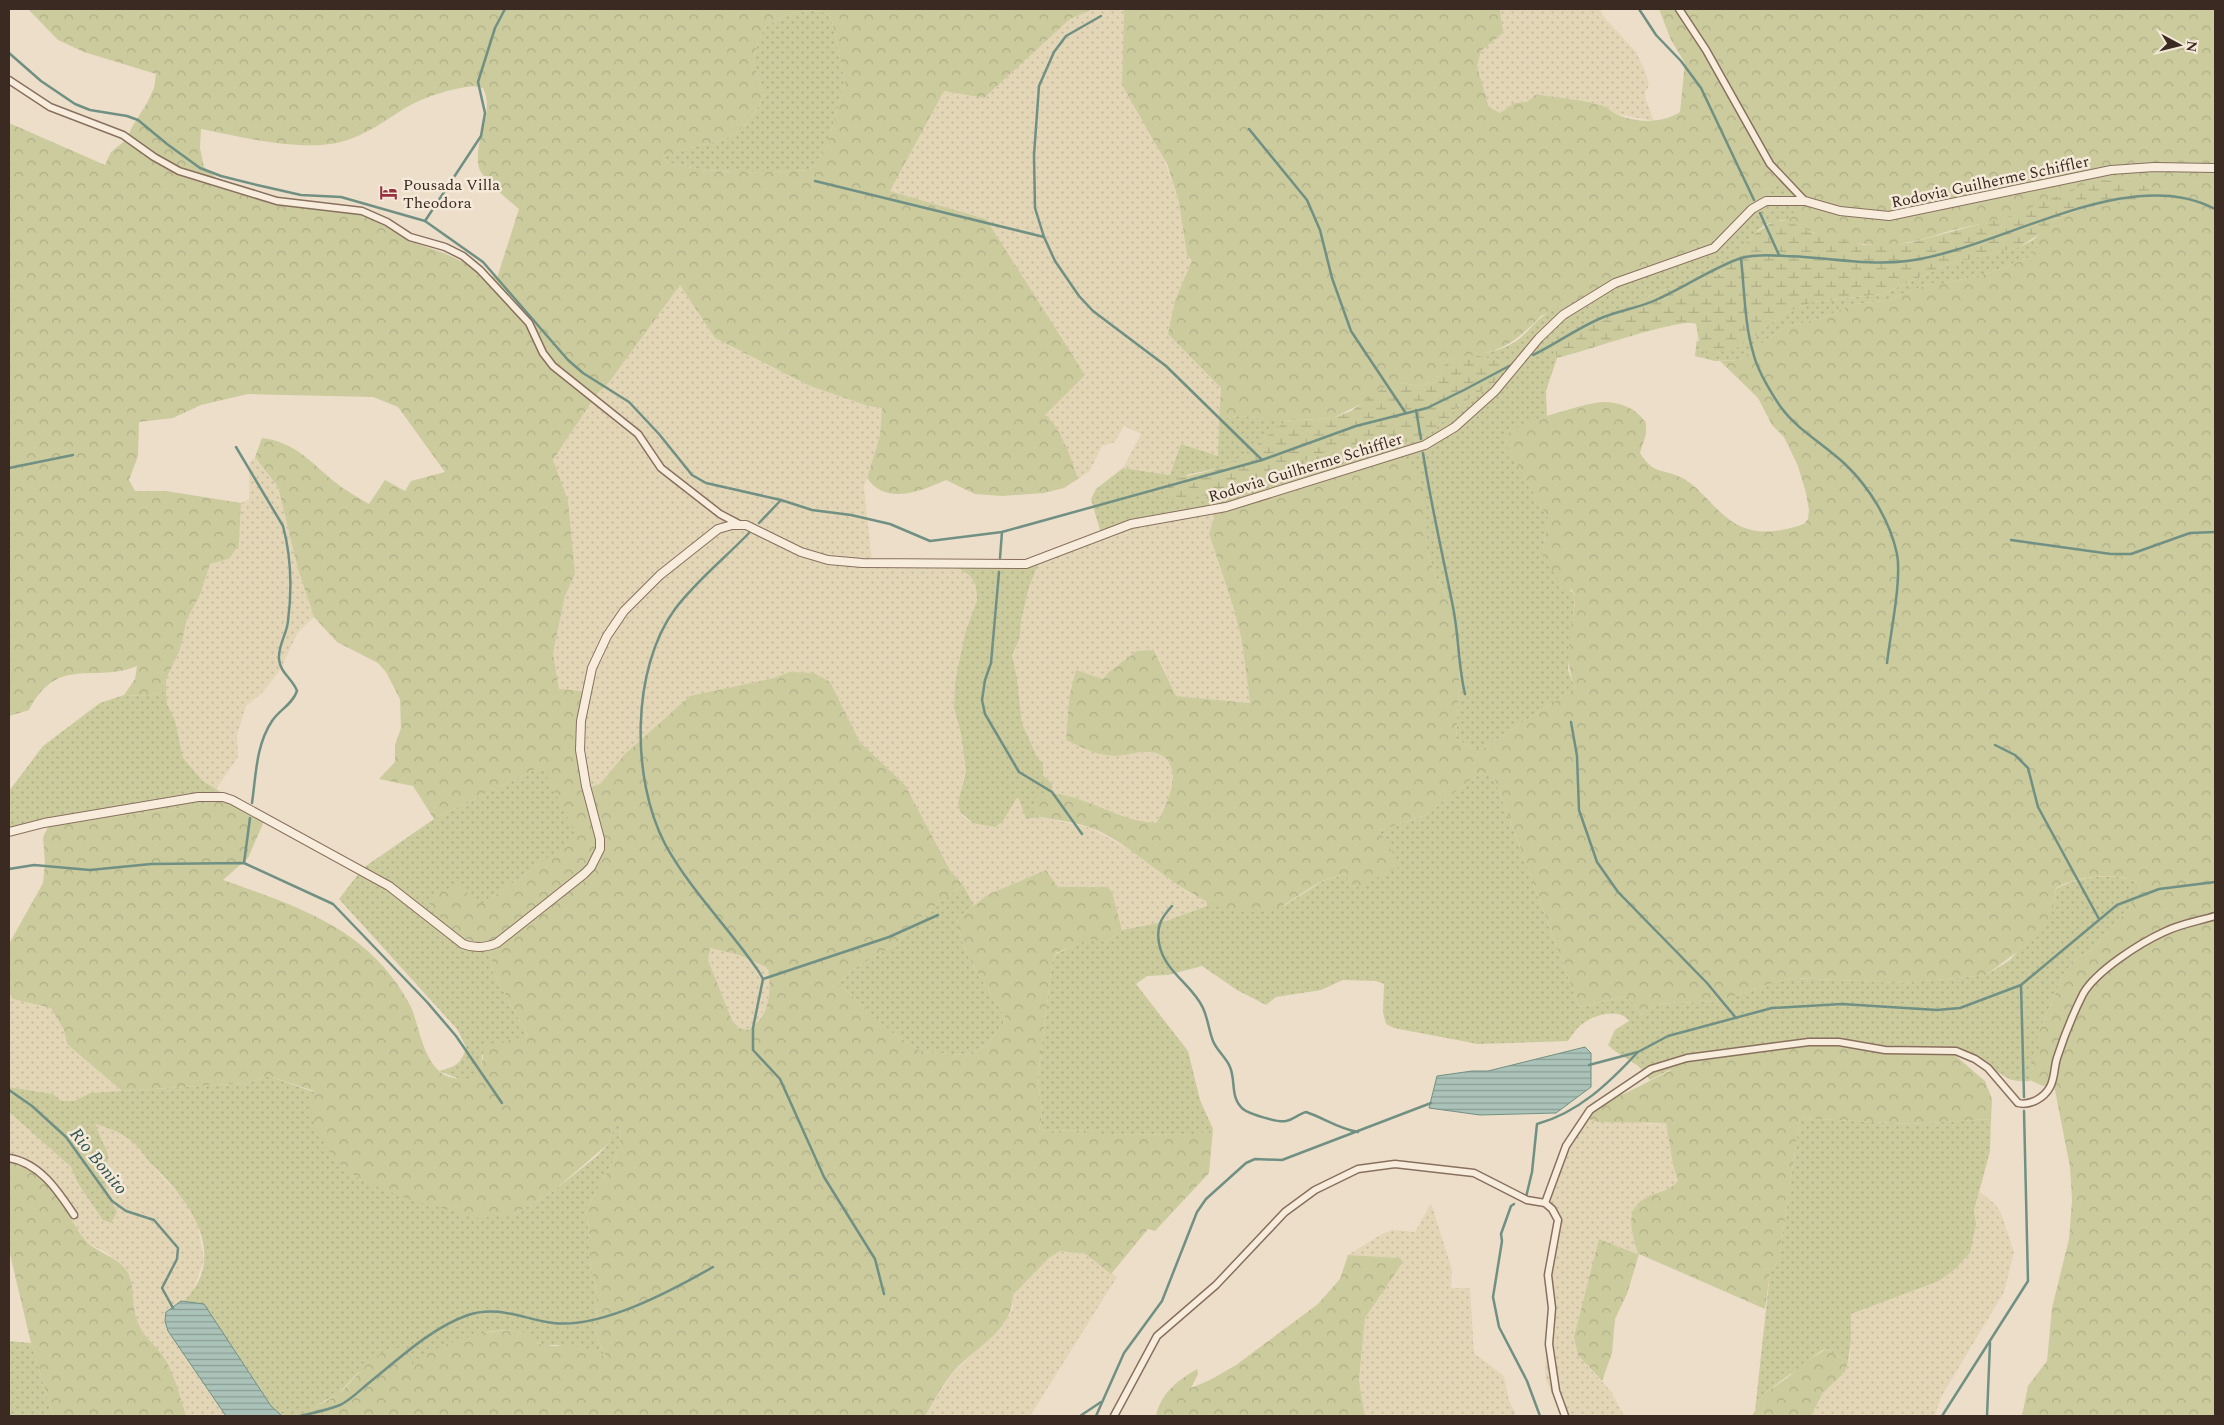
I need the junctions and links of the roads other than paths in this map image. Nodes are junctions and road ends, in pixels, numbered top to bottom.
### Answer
1 (1679, 9) edge
2 (9, 80) edge
3 (2215, 168) edge
4 (1805, 201) junction
5 (738, 524) junction
6 (9, 832) edge
7 (2215, 916) edge
8 (9, 1158) edge
9 (1545, 1203) junction
10 (74, 1215) dead end
11 (1114, 1416) edge
12 (1565, 1416) edge

1 - 4 street
2 - 5 street
3 - 4 street, Rodovia Guilherme Schiffler
4 - 5 street, Rodovia Guilherme Schiffler
5 - 6 street
7 - 9 street
8 - 10 street
9 - 11 street
9 - 12 street

